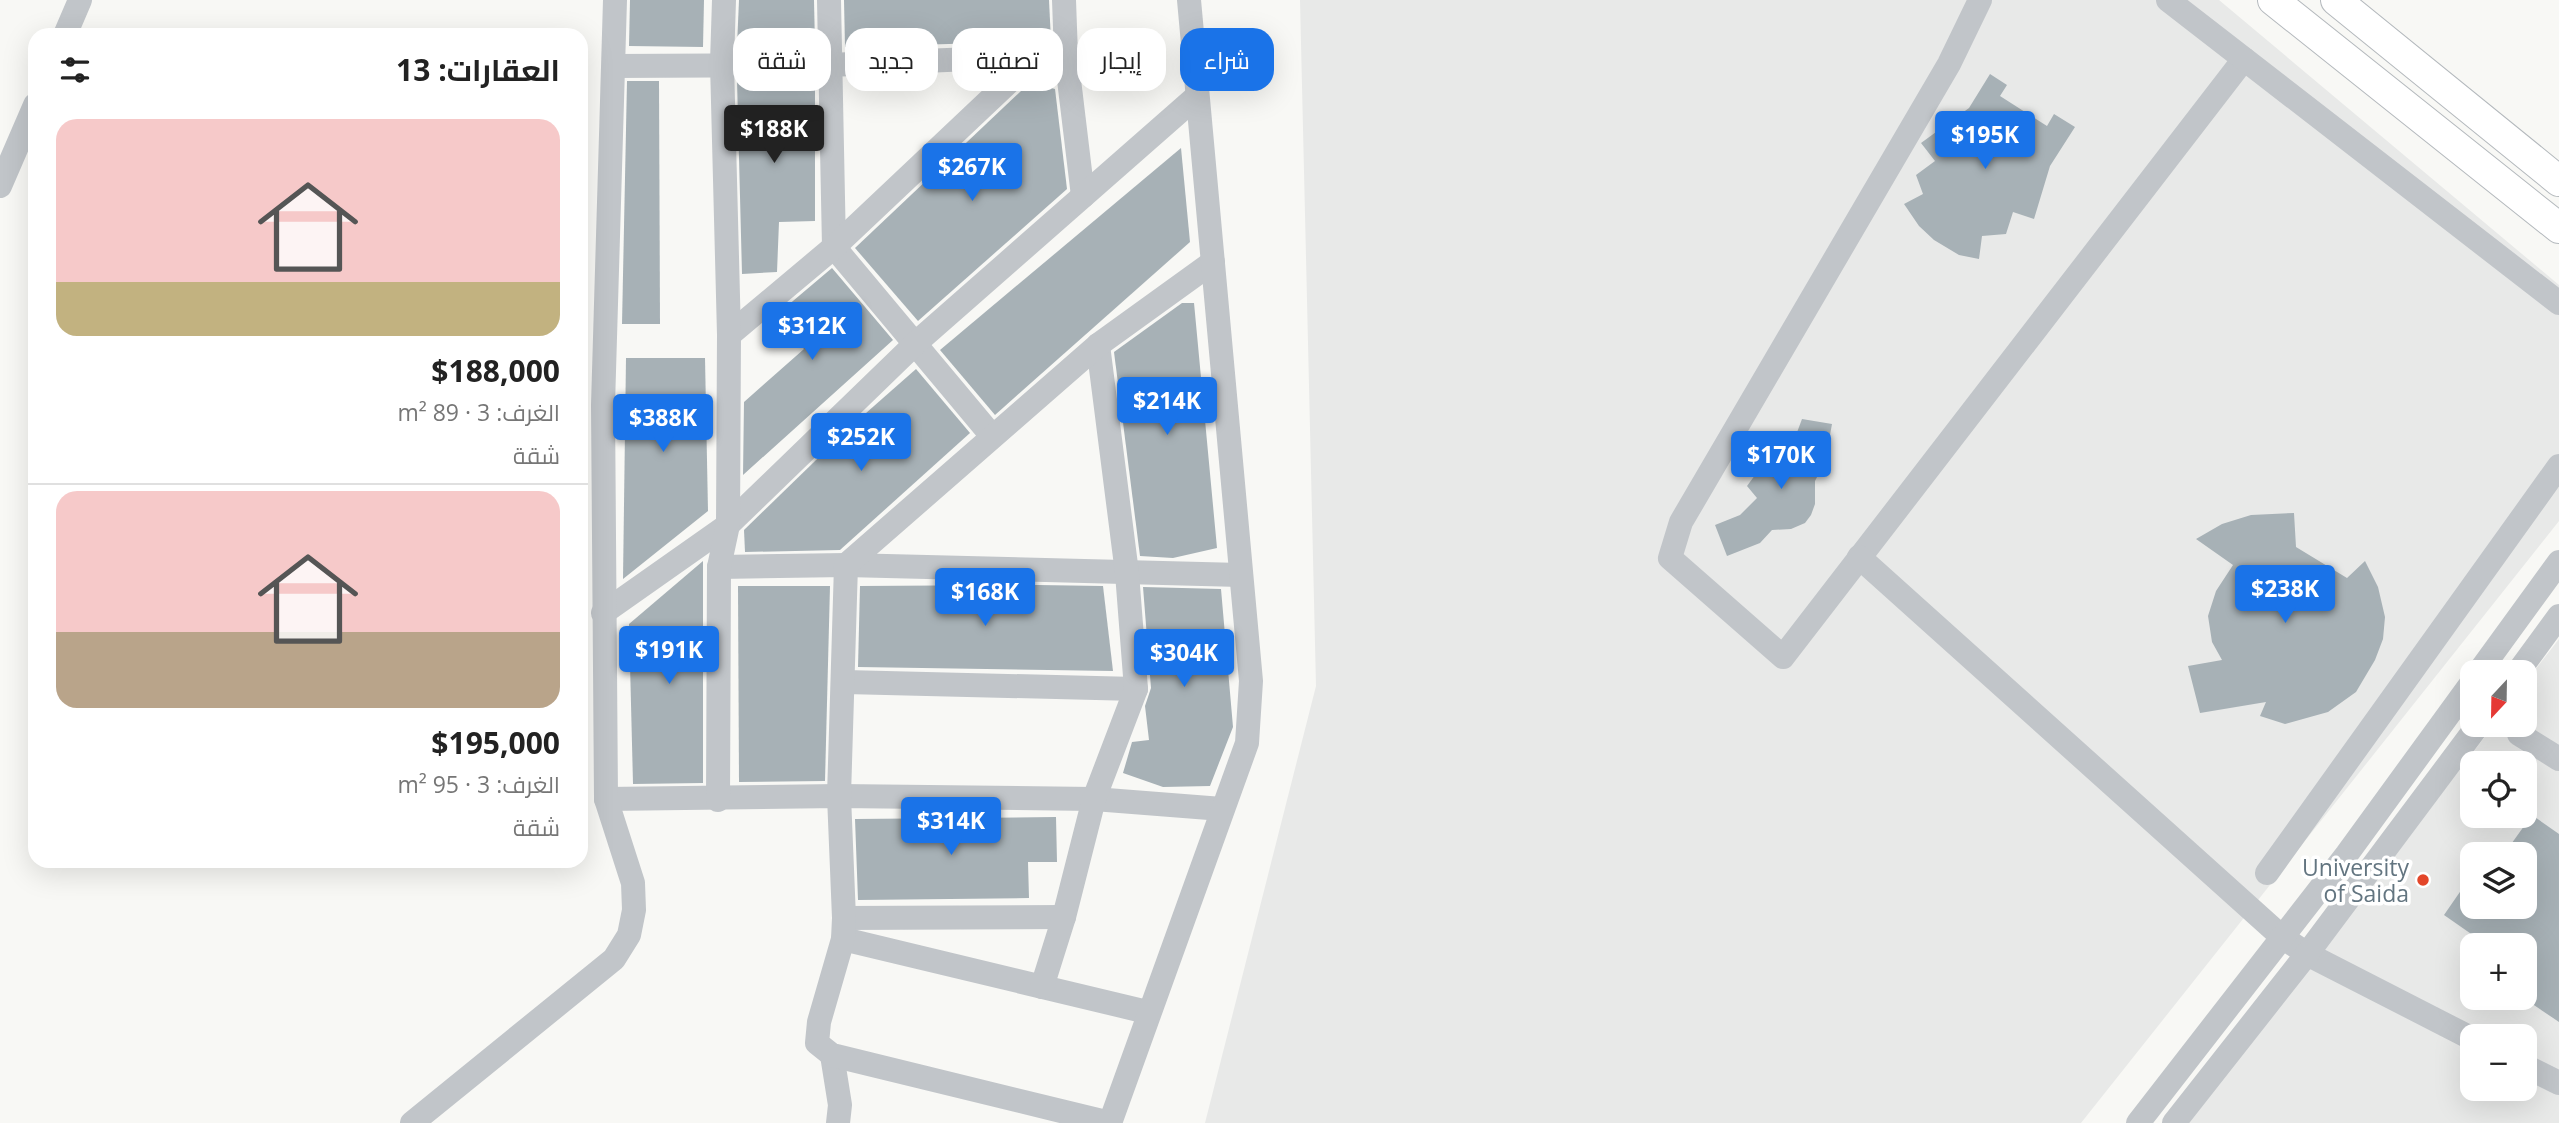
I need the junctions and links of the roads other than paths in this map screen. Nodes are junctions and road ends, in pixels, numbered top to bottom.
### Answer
1 (80, 0) edge
2 (615, 0) edge
3 (724, 0) edge
4 (829, 0) edge
5 (1064, 0) edge
6 (1189, 0) edge
7 (1980, 0) edge
8 (2168, 0) edge
9 (2273, 0) edge
10 (2336, 0) edge
11 (68, 28) edge
12 (829, 28) edge
13 (1066, 55) junction
14 (2244, 59) junction
15 (722, 63) junction
16 (733, 63) edge
17 (831, 65) edge
18 (614, 66) junction
19 (830, 91) edge
20 (1196, 97) junction
21 (28, 121) edge
22 (2559, 181) edge
23 (0, 186) edge
24 (1083, 196) junction
25 (2559, 228) edge
26 (834, 247) junction
27 (1213, 262) junction
28 (2559, 303) edge
29 (729, 335) junction
30 (917, 342) junction
31 (1098, 345) junction
32 (992, 436) junction
33 (2559, 466) edge
34 (728, 525) junction
35 (1859, 557) junction
36 (2559, 562) edge
37 (846, 565) junction
38 (719, 567) junction
39 (1127, 573) junction
40 (1241, 575) junction
41 (603, 613) junction
42 (2559, 616) edge
43 (2488, 660) edge
44 (2527, 660) edge
45 (845, 682) junction
46 (1136, 689) junction
47 (2460, 699) edge
48 (2469, 737) edge
49 (2524, 737) edge
50 (2559, 759) edge
51 (839, 796) junction
52 (606, 799) junction
53 (1094, 799) junction
54 (718, 800) junction
55 (1222, 809) junction
56 (2267, 873) dead end
57 (1064, 916) junction
58 (843, 928) junction
59 (2281, 936) junction
60 (2307, 954) junction
61 (1042, 986) junction
62 (1147, 1012) junction
63 (2460, 1032) edge
64 (832, 1055) junction
65 (2537, 1072) edge
66 (2559, 1083) edge
67 (412, 1123) edge
68 (838, 1123) edge
69 (1110, 1123) edge
70 (2138, 1123) edge
71 (2174, 1123) edge

1 - 11 street
2 - 18 street
3 - 15 street
4 - 12 street
5 - 13 street
6 - 20 street
7 - 35 street
8 - 14 street
9 - 25 main road
10 - 22 main road
13 - 17 street
13 - 24 street
13 - 26 street
14 - 28 street
14 - 35 street
15 - 16 street
15 - 18 street
15 - 29 street
18 - 41 street
19 - 26 street
20 - 24 street
20 - 27 street
21 - 23 street
24 - 30 street
26 - 29 street
26 - 30 street
27 - 31 street
27 - 40 street
29 - 34 street
30 - 32 street
30 - 34 street
31 - 32 street
31 - 39 street
32 - 37 street
33 - 56 street
34 - 38 street
34 - 41 street
35 - 59 street
36 - 43 street
37 - 38 street
37 - 39 street
37 - 45 street
38 - 54 street
39 - 40 street
39 - 46 street
40 - 55 street
41 - 52 street
42 - 44 street
45 - 46 street
45 - 51 street
46 - 53 street
47 - 59 street
48 - 60 street
49 - 50 street
51 - 53 street
51 - 54 street
51 - 58 street
52 - 54 street
52 - 67 street
53 - 55 street
53 - 57 street
55 - 62 street
57 - 58 street
57 - 61 street
58 - 61 street
58 - 64 street
59 - 60 street
59 - 70 street
60 - 63 street
60 - 71 street
61 - 62 street
62 - 69 street
64 - 68 street
64 - 69 street
65 - 66 street

